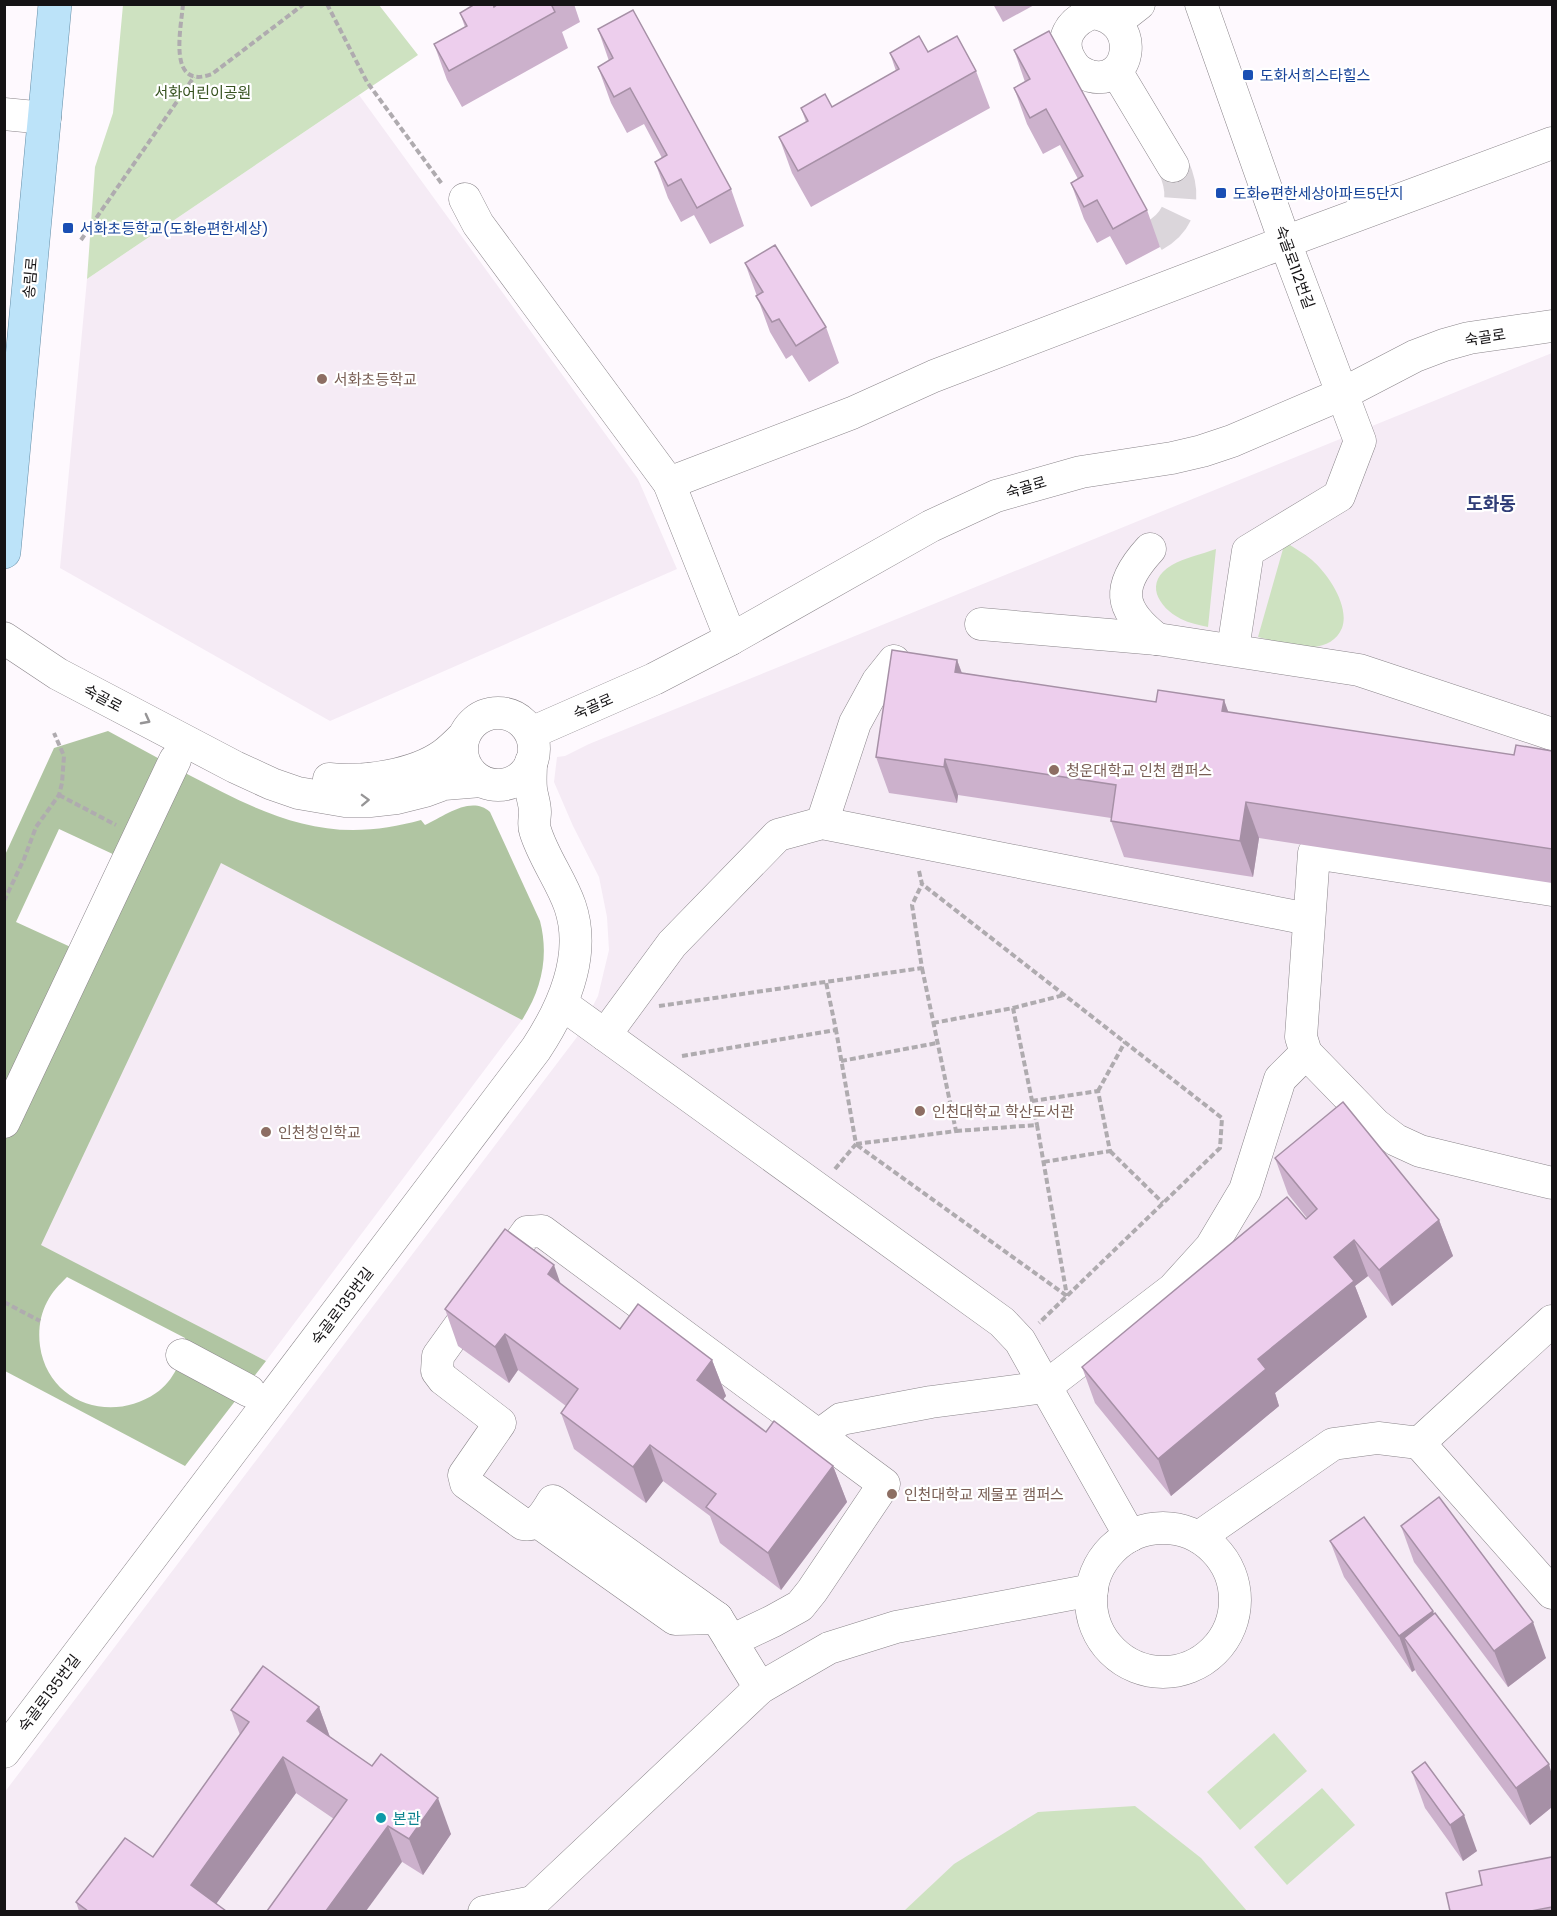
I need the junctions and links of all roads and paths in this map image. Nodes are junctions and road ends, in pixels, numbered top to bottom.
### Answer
1 (55, 4) edge
2 (183, 4) edge
3 (304, 4) edge
4 (327, 4) edge
5 (1201, 4) edge
6 (1110, 11) edge
7 (1116, 71) junction
8 (194, 77) junction
9 (4, 114) edge
10 (45, 118) junction
11 (1552, 143) edge
12 (1173, 166) tunnel mouth
13 (453, 191) joint
14 (81, 240) dead end
15 (1285, 242) junction
16 (1552, 326) edge
17 (1342, 394) junction
18 (669, 483) junction
19 (1150, 549) dead end
20 (4, 552) edge
21 (981, 624) dead end
22 (4, 637) edge
23 (731, 639) junction
24 (1157, 639) junction
25 (1233, 649) junction
26 (894, 661) edge
27 (54, 733) dead end
28 (1552, 734) edge
29 (464, 736) junction
30 (531, 747) junction
31 (175, 760) dead end
32 (487, 783) junction
33 (59, 795) junction
34 (822, 823) junction
35 (534, 828) junction
36 (139, 837) junction
37 (912, 841) junction
38 (922, 884) junction
39 (1552, 890) edge
40 (4, 901) edge
41 (1308, 918) junction
42 (922, 968) junction
43 (826, 982) junction
44 (1065, 995) junction
45 (562, 1005) junction
46 (648, 1007) dead end
47 (1013, 1008) junction
48 (933, 1023) junction
49 (836, 1030) junction
50 (605, 1035) junction
51 (1125, 1041) junction
52 (937, 1043) junction
53 (1306, 1053) junction
54 (841, 1062) junction
55 (684, 1064) dead end
56 (1098, 1091) junction
57 (1032, 1101) junction
58 (4, 1122) edge
59 (1037, 1125) junction
60 (956, 1131) junction
61 (856, 1144) junction
62 (1110, 1151) junction
63 (1043, 1162) junction
64 (831, 1173) dead end
65 (1552, 1183) edge
66 (1163, 1203) junction
67 (1068, 1296) junction
68 (4, 1302) edge
69 (40, 1321) dead end
70 (1552, 1321) edge
71 (1038, 1325) dead end
72 (182, 1355) dead end
73 (1045, 1387) junction
74 (249, 1391) dead end
75 (818, 1436) junction
76 (1419, 1443) junction
77 (1130, 1536) junction
78 (1199, 1537) junction
79 (1092, 1590) junction
80 (1552, 1593) edge
81 (724, 1629) junction
82 (760, 1688) junction
83 (4, 1752) edge
84 (532, 1907) edge
85 (484, 1911) edge

1 - 10 main road, 송림로
2 - 8 path
3 - 8 path
4 - 13 path
5 - 15 street, 숙골로112번길
6 - 7 street
6 - 7 street
7 - 12 street
8 - 14 path
9 - 10 street
10 - 20 main road, 송림로
11 - 15 street
13 - 18 street
15 - 17 street, 숙골로112번길
15 - 18 street
16 - 17 street, 숙골로
17 - 23 street, 숙골로
17 - 25 street, 숙골로112번길
18 - 23 street
19 - 24 street
21 - 24 street
22 - 29 street, 숙골로
22 -> 32 street, 숙골로
23 - 30 street, 숙골로
24 - 25 street
25 - 28 street
26 - 34 street
27 - 33 path
29 - 30 street, 숙골로
29 - 32 street
30 - 32 street, 숙골로
30 - 35 street, 숙골로135번길
31 - 36 street
32 - 35 street, 숙골로135번길
33 - 36 path
33 - 40 path
34 - 37 street
34 - 50 street
35 - 45 street, 숙골로135번길
36 - 58 street
37 - 38 path
37 - 41 street
38 - 42 path
38 - 44 path
39 - 41 street
41 - 53 street
42 - 43 path
42 - 48 path
43 - 46 path
43 - 49 path
44 - 47 path
44 - 51 path
45 - 50 street
45 - 83 street, 숙골로135번길
47 - 48 path
47 - 57 path
48 - 52 path
49 - 54 path
49 - 55 path
50 - 73 street
51 - 56 path
51 - 66 path
52 - 54 path
52 - 60 path
53 - 65 street
53 - 73 street
54 - 61 path
56 - 57 path
56 - 62 path
57 - 59 path
59 - 60 path
59 - 63 path
60 - 61 path
61 - 64 path
61 - 67 path
62 - 63 path
62 - 66 path
63 - 67 path
66 - 67 path
67 - 71 path
68 - 69 path
70 - 76 street
72 - 74 street
73 - 75 street
73 - 77 street
75 - 81 street
75 - 81 street
76 - 78 street
76 - 80 street
77 - 78 street
77 - 79 street
78 - 79 street
79 - 82 street
81 - 82 street
82 - 84 street
84 - 85 street

